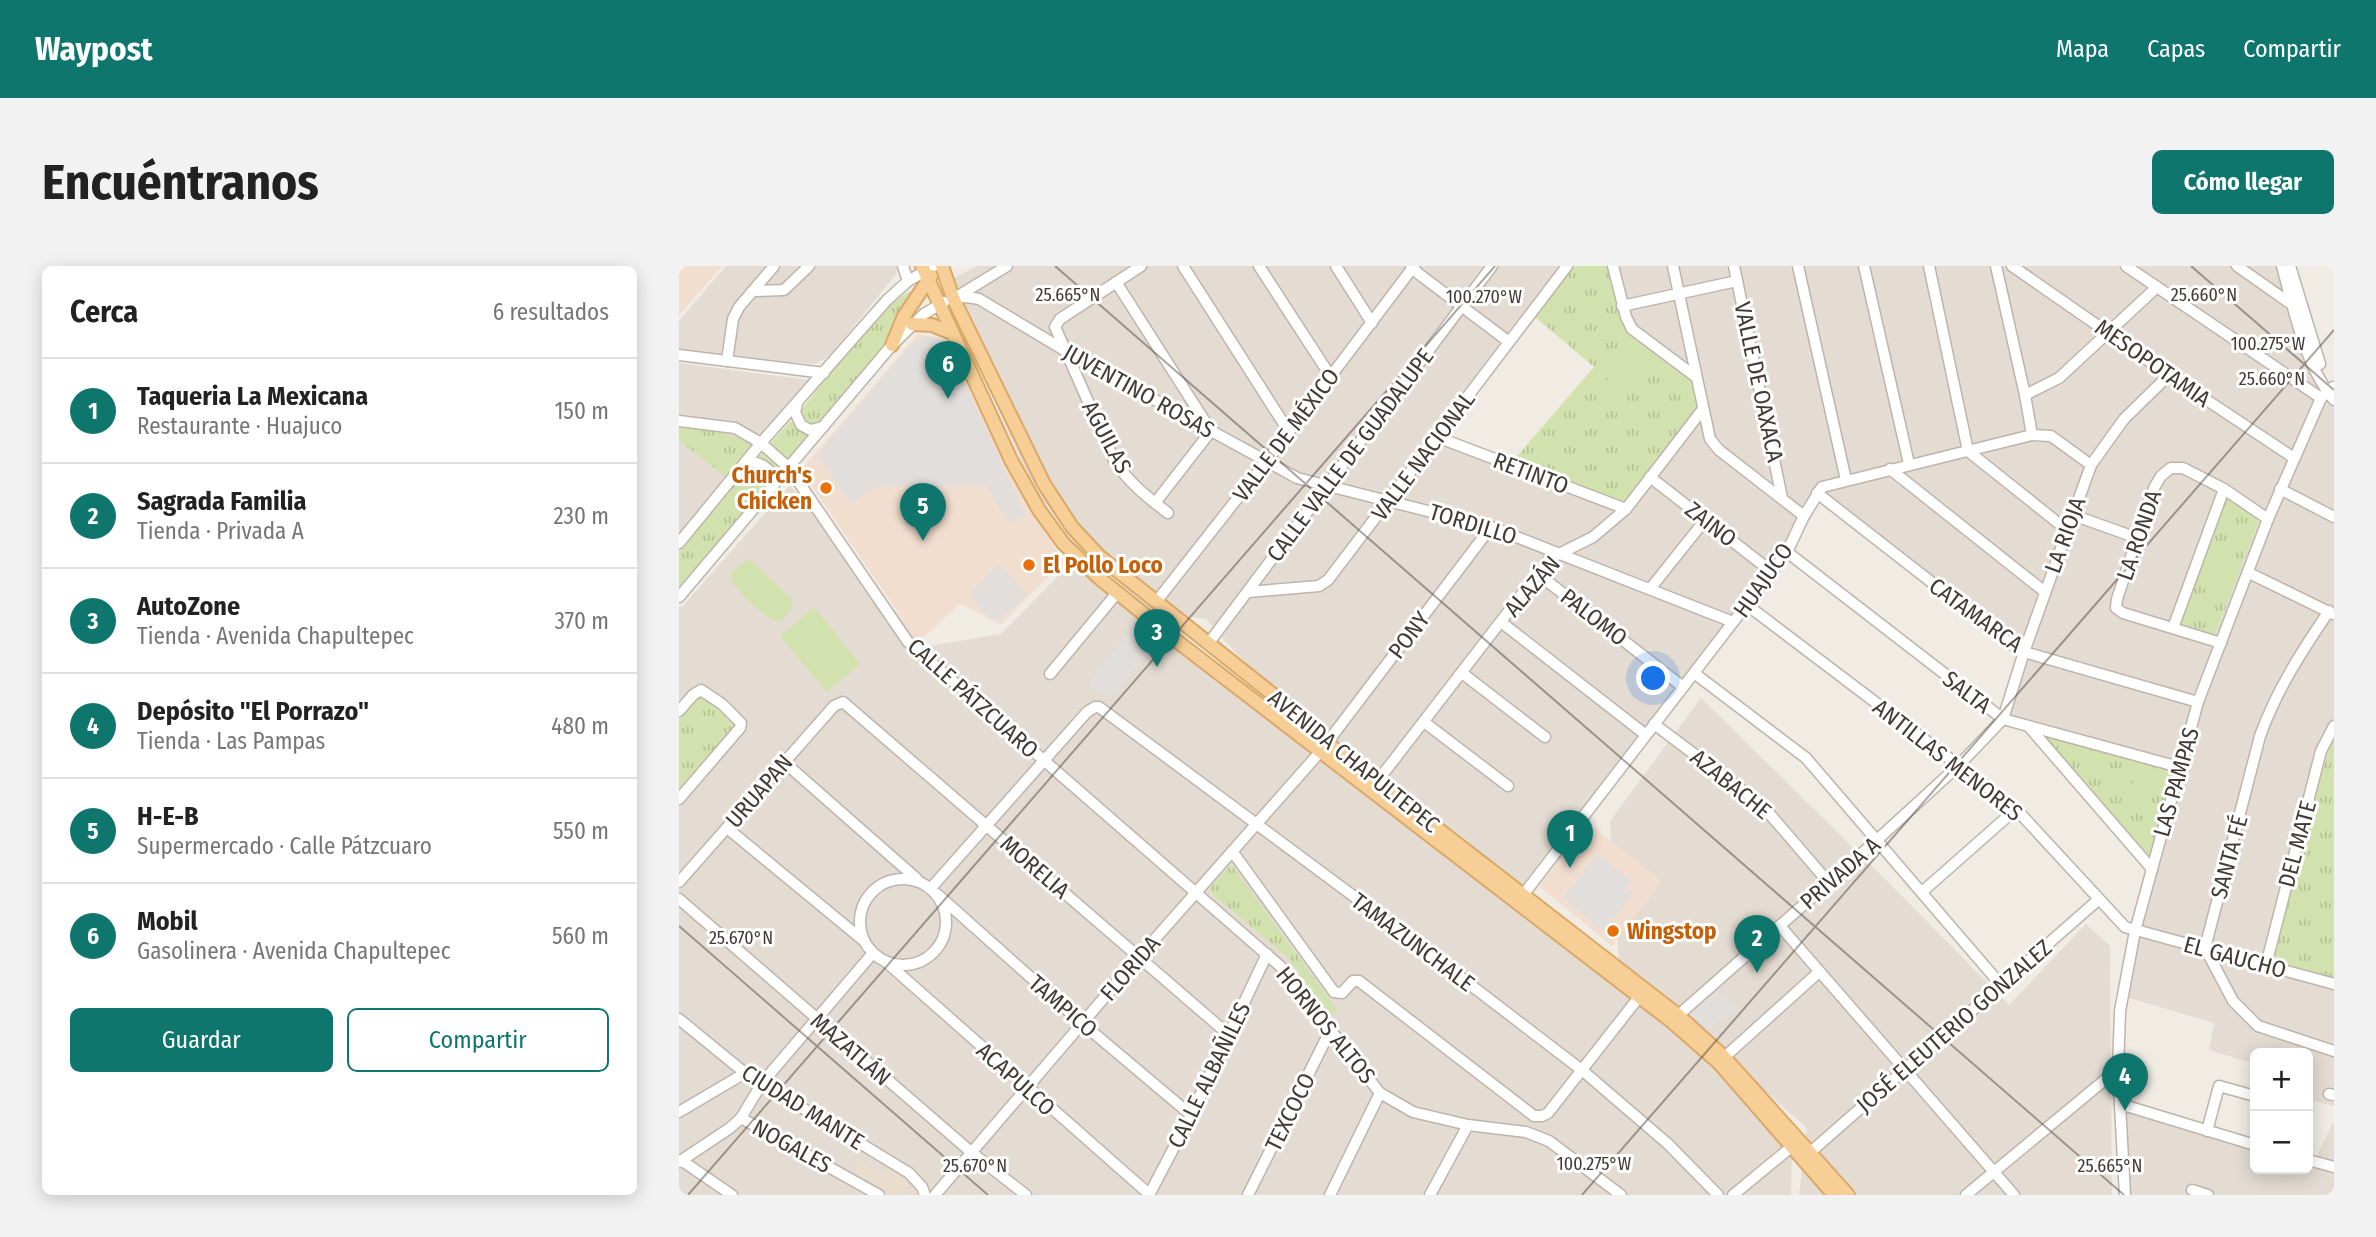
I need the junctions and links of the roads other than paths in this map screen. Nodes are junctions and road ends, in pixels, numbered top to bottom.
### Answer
1 (774, 266) edge
2 (809, 266) edge
3 (903, 266) edge
4 (1007, 266) edge
5 (1141, 266) edge
6 (1183, 266) edge
7 (1259, 266) edge
8 (1336, 266) edge
9 (1492, 266) edge
10 (1567, 266) edge
11 (1613, 266) edge
12 (1673, 266) edge
13 (1734, 266) edge
14 (1809, 266) edge
15 (1864, 266) edge
16 (1929, 266) edge
17 (1996, 266) edge
18 (2012, 266) edge
19 (2126, 266) edge
20 (2237, 266) edge
21 (2282, 266) edge
22 (2290, 266) edge
23 (1413, 267) edge
24 (931, 269) edge
25 (1799, 271) edge
26 (908, 281) junction
27 (1737, 281) junction
28 (1116, 282) junction
29 (2157, 287) junction
30 (753, 291) junction
31 (1680, 292) junction
32 (953, 298) junction
33 (939, 304) junction
34 (1622, 306) junction
35 (2298, 306) junction
36 (1461, 307) junction
37 (1372, 323) junction
38 (912, 324) junction
39 (2108, 332) junction
40 (952, 333) junction
41 (1509, 342) junction
42 (892, 345) junction
43 (1064, 349) junction
44 (679, 355) edge
45 (727, 361) junction
46 (824, 373) junction
47 (2169, 376) junction
48 (1331, 377) junction
49 (1696, 377) junction
50 (2330, 393) edge
51 (2025, 395) junction
52 (797, 404) junction
53 (1703, 409) junction
54 (679, 421) edge
55 (824, 426) junction
56 (1211, 431) junction
57 (1289, 432) junction
58 (2032, 435) junction
59 (1437, 437) junction
60 (761, 443) junction
61 (1968, 451) junction
62 (2294, 458) junction
63 (1011, 460) junction
64 (747, 461) junction
65 (1266, 462) junction
66 (1909, 464) junction
67 (2091, 465) junction
68 (789, 468) junction
69 (1890, 469) junction
70 (1650, 477) junction
71 (1846, 480) junction
72 (774, 484) junction
73 (1044, 484) junction
74 (1327, 486) junction
75 (2224, 489) junction
76 (2280, 489) junction
77 (1817, 493) junction
78 (1782, 498) junction
79 (1389, 500) junction
80 (1155, 503) junction
81 (1626, 509) junction
82 (1168, 513) dead end
83 (2073, 514) junction
84 (1804, 516) junction
85 (2334, 516) edge
86 (2268, 519) junction
87 (1705, 520) junction
88 (1492, 527) junction
89 (2067, 530) junction
90 (2137, 538) junction
91 (679, 543) edge
92 (1787, 552) junction
93 (1559, 553) junction
94 (1115, 569) junction
95 (1772, 572) junction
96 (2249, 573) junction
97 (1538, 574) junction
98 (1112, 589) junction
99 (1650, 589) junction
100 (1248, 592) junction
101 (2045, 592) junction
102 (679, 597) edge
103 (1156, 603) junction
104 (1747, 605) junction
105 (2332, 612) edge
106 (1500, 622) junction
107 (1733, 622) junction
108 (2173, 628) junction
109 (2221, 643) junction
110 (1208, 644) junction
111 (2024, 652) junction
112 (1462, 673) junction
113 (1693, 673) junction
114 (1050, 674) dead end
115 (1683, 687) junction
116 (841, 701) joint
117 (2198, 702) junction
118 (679, 711) edge
119 (2003, 719) junction
120 (1424, 722) junction
121 (1654, 724) junction
122 (2334, 726) edge
123 (2030, 728) junction
124 (1646, 735) junction
125 (1545, 737) dead end
126 (1324, 748) junction
127 (1043, 761) junction
128 (784, 762) junction
129 (1959, 765) junction
130 (2179, 767) junction
131 (1508, 786) dead end
132 (1373, 787) junction
133 (679, 799) edge
134 (2016, 809) junction
135 (1255, 824) junction
136 (986, 825) junction
137 (727, 828) junction
138 (1877, 840) junction
139 (1232, 851) junction
140 (2152, 869) junction
141 (920, 882) junction
142 (679, 883) edge
143 (1829, 883) junction
144 (934, 891) junction
145 (1197, 892) junction
146 (1921, 892) junction
147 (679, 899) edge
148 (1519, 899) junction
149 (2098, 900) junction
150 (1780, 926) junction
151 (2135, 931) junction
152 (865, 942) junction
153 (2205, 948) junction
154 (873, 953) junction
155 (1267, 954) junction
156 (1139, 957) junction
157 (885, 961) junction
158 (2266, 965) junction
159 (1819, 972) junction
160 (2334, 984) edge
161 (2001, 985) junction
162 (1642, 993) junction
163 (1674, 1018) junction
164 (679, 1019) edge
165 (816, 1019) junction
166 (1083, 1024) junction
167 (1331, 1029) junction
168 (1228, 1034) junction
169 (2334, 1051) edge
170 (1722, 1060) junction
171 (1904, 1069) junction
172 (2118, 1069) junction
173 (1583, 1071) junction
174 (745, 1073) junction
175 (762, 1083) junction
176 (1027, 1089) junction
177 (1380, 1093) junction
178 (2250, 1095) edge
179 (2120, 1104) junction
180 (679, 1112) edge
181 (1191, 1115) junction
182 (740, 1118) junction
183 (1468, 1125) junction
184 (2207, 1131) junction
185 (1795, 1143) junction
186 (2250, 1144) edge
187 (971, 1152) junction
188 (1806, 1156) junction
189 (680, 1161) edge
190 (2313, 1161) edge
191 (2334, 1167) edge
192 (1994, 1170) junction
193 (2192, 1179) dead end
194 (2192, 1193) edge
195 (732, 1195) edge
196 (879, 1195) edge
197 (925, 1195) edge
198 (935, 1195) edge
199 (1026, 1195) edge
200 (1149, 1195) edge
201 (1248, 1195) edge
202 (1330, 1195) edge
203 (1430, 1195) edge
204 (1621, 1195) edge
205 (1718, 1195) edge
206 (1733, 1195) edge
207 (1834, 1195) edge
208 (1848, 1195) edge
209 (1966, 1195) edge
210 (2014, 1195) edge
211 (2125, 1195) edge
212 (2208, 1195) edge

1 - 30 street
2 - 30 street
3 - 26 street
4 - 32 street
5 - 28 street
6 - 57 street
7 - 48 street
8 - 37 street
9 - 36 street, CALLE VALLE DE GUADALUPE
10 - 41 street, VALLE NACIONAL
11 - 34 street
12 - 31 street
13 - 27 street, VALLE DE OAXACA
14 - 25 street
15 - 66 street
16 - 61 street
17 - 51 street
18 - 39 street, MESOPOTAMIA
19 - 29 street
20 - 35 street
21 - 35 street
22 - 35 street
23 - 36 street
23 - 37 street, VALLE DE MÉXICO
24 - 26 street
24 - 32 main road, AVENIDA CHAPULTEPEC
24 - 33 main road, AVENIDA CHAPULTEPEC
24 - 42 main road
25 - 71 street
26 - 46 street
27 - 31 street
27 - 78 street, VALLE DE OAXACA
28 - 43 street, AGUILAS
28 - 56 street
29 - 39 street
29 - 50 street
30 - 45 street
31 - 34 street
31 - 49 street
32 - 33 street
32 - 43 street, JUVENTINO ROSAS
32 - 73 main road, AVENIDA CHAPULTEPEC
33 - 38 street
33 - 40 main road, AVENIDA CHAPULTEPEC
34 - 49 street
35 - 50 street
36 - 41 street
36 - 74 street, CALLE VALLE DE GUADALUPE
37 - 48 street, VALLE DE MÉXICO
38 - 40 main road
38 - 42 street
39 - 47 street, MESOPOTAMIA
39 - 51 street
40 - 63 main road, AVENIDA CHAPULTEPEC
41 - 59 street, VALLE NACIONAL
42 - 55 street
43 - 56 street, JUVENTINO ROSAS
43 - 80 street, AGUILAS
44 - 45 street
45 - 46 street
46 - 52 street
47 - 62 street, MESOPOTAMIA
47 - 67 street, LA RIOJA
48 - 57 street, VALLE DE MÉXICO
49 - 53 street
50 - 62 street, LAS PAMPAS
51 - 58 street
52 - 55 street
52 - 60 street
53 - 70 street, ALAZÁN
53 - 78 street
54 - 60 street, CALLE PÁTZCUARO
55 - 68 street
56 - 65 street, JUVENTINO ROSAS
56 - 80 street
57 - 65 street, VALLE DE MÉXICO
58 - 61 street
58 - 67 street
59 - 79 street, VALLE NACIONAL
59 - 81 street, RETINTO
60 - 64 street
60 - 68 street, CALLE PÁTZCUARO
61 - 66 street
61 - 89 street
62 - 76 street, LAS PAMPAS
63 - 73 main road
63 - 98 main road, AVENIDA CHAPULTEPEC
64 - 72 street
64 - 91 street
65 - 74 street, JUVENTINO ROSAS
65 - 103 street, VALLE DE MÉXICO
66 - 69 street
67 - 83 street, LA RIOJA
68 - 72 street
68 - 127 street, CALLE PÁTZCUARO
69 - 71 street
69 - 101 street
70 - 81 street, ALAZÁN
70 - 87 street, ZAINO
71 - 77 street
72 - 102 street
73 - 94 main road, AVENIDA CHAPULTEPEC
74 - 79 street, TORDILLO
74 - 100 street, CALLE VALLE DE GUADALUPE
75 - 86 street, LA RONDA
75 - 90 street, LA RONDA
75 - 108 street
76 - 85 street
76 - 86 street, LAS PAMPAS
77 - 84 street, HUAJUCO
77 - 111 street, CATAMARCA
78 - 84 street
79 - 88 street, TORDILLO
79 - 100 street, VALLE NACIONAL
80 - 82 street, AGUILAS
81 - 93 street, ALAZÁN
83 - 89 street, LA RIOJA
83 - 90 street
84 - 92 street, HUAJUCO
86 - 96 street, LAS PAMPAS
87 - 95 street, ZAINO
87 - 99 street
88 - 93 street, TORDILLO
88 - 126 street, PONY
89 - 101 street, LA RIOJA
90 - 108 street, LA RONDA
92 - 95 street, HUAJUCO
92 - 119 street, SALTA
93 - 97 street, ALAZÁN
93 - 99 street, TORDILLO
94 - 98 main road
94 - 103 main road, AVENIDA CHAPULTEPEC
95 - 104 street, HUAJUCO
96 - 105 street
96 - 109 street, LAS PAMPAS
97 - 106 street, ALAZÁN
97 - 115 street, PALOMO
98 - 103 main road
98 - 114 street
98 - 126 main road, AVENIDA CHAPULTEPEC
99 - 107 street, TORDILLO
100 - 110 street, CALLE VALLE DE GUADALUPE
101 - 111 street, LA RIOJA
103 - 110 main road, AVENIDA CHAPULTEPEC
104 - 107 street, HUAJUCO
104 - 129 street, ANTILLAS MENORES
105 - 153 street, SANTA FÉ
106 - 112 street, ALAZÁN
106 - 124 street
107 - 113 street, HUAJUCO
108 - 109 street, LA RONDA
109 - 117 street, LAS PAMPAS
110 - 126 main road, AVENIDA CHAPULTEPEC
111 - 117 street, CATAMARCA
111 - 119 street, LA RIOJA
112 - 120 street, ALAZÁN
112 - 125 street
113 - 115 street, HUAJUCO
113 - 138 street
115 - 121 street, HUAJUCO
116 - 128 street, URUAPAN
116 - 136 street, MORELIA
117 - 130 street, LAS PAMPAS
118 - 133 street
119 - 123 street, SALTA
119 - 129 street, PRIVADA A
120 - 131 street
120 - 132 street, ALAZÁN
121 - 124 street, HUAJUCO
121 - 143 street, AZABACHE
122 - 158 street, DEL MATE
123 - 130 street, SALTA
123 - 140 street
124 - 148 street, HUAJUCO
126 - 132 main road, AVENIDA CHAPULTEPEC
126 - 135 street, FLORIDA
127 - 135 street, TAMAZUNCHALE
127 - 136 street
127 - 145 street, CALLE PÁTZCUARO
128 - 137 street, URUAPAN
128 - 141 street
129 - 134 street, ANTILLAS MENORES
129 - 138 street, PRIVADA A
130 - 140 street, LAS PAMPAS
132 - 148 main road, AVENIDA CHAPULTEPEC
134 - 146 street
134 - 149 street, ANTILLAS MENORES
135 - 139 street, FLORIDA
135 - 173 street, TAMAZUNCHALE
136 - 144 street
136 - 156 street, MORELIA
137 - 142 street, URUAPAN
137 - 152 street
138 - 143 street, PRIVADA A
138 - 146 street
139 - 145 street, FLORIDA
139 - 173 street, HORNOS ALTOS
140 - 151 street, LAS PAMPAS
141 - 144 street
141 - 152 street
143 - 150 street, PRIVADA A
144 - 157 street
144 - 166 street, TAMPICO
145 - 155 street, HORNOS ALTOS
145 - 156 street, FLORIDA
146 - 161 street
147 - 165 street, MAZATLÁN
148 - 162 main road, AVENIDA CHAPULTEPEC
149 - 151 street, ANTILLAS MENORES
149 - 161 street, JOSÉ ELEUTERIO GONZALEZ
150 - 159 street
150 - 163 street, PRIVADA A
151 - 153 street, EL GAUCHO
151 - 172 street, LAS PAMPAS
152 - 154 street
153 - 158 street, EL GAUCHO
153 - 169 street
154 - 157 street
154 - 165 street, NOGALES
155 - 167 street, HORNOS ALTOS
155 - 168 street, CALLE ALBAÑILES
156 - 166 street, FLORIDA
156 - 168 street, MORELIA
157 - 176 street, ACAPULCO
158 - 160 street, EL GAUCHO
159 - 170 street
159 - 171 street
161 - 171 street, JOSÉ ELEUTERIO GONZALEZ
162 - 163 main road, AVENIDA CHAPULTEPEC
162 - 173 street
163 - 170 main road, AVENIDA CHAPULTEPEC
164 - 174 street, CIUDAD MANTE
165 - 175 street, NOGALES
165 - 187 street, MAZATLÁN
166 - 176 street, FLORIDA
166 - 181 street, TAMPICO
167 - 177 street, HORNOS ALTOS
167 - 201 street, TEXCOCO
168 - 181 street, CALLE ALBAÑILES
170 - 185 main road, AVENIDA CHAPULTEPEC
171 - 188 street, JOSÉ ELEUTERIO GONZALEZ
171 - 192 street
172 - 179 street, LAS PAMPAS
172 - 192 street
173 - 205 street, TAMAZUNCHALE
174 - 175 street, CIUDAD MANTE
174 - 180 street
175 - 182 street, NOGALES
175 - 197 street, CIUDAD MANTE
176 - 187 street, FLORIDA
176 - 200 street, ACAPULCO
177 - 183 street, HORNOS ALTOS
177 - 202 street
178 - 184 street
179 - 184 street
179 - 211 street, LAS PAMPAS
181 - 200 street, CALLE ALBAÑILES
182 - 189 street, NOGALES
182 - 196 street, NOGALES
183 - 203 street
183 - 204 street, HORNOS ALTOS
184 - 186 street
185 - 188 main road, AVENIDA CHAPULTEPEC
185 - 206 street
187 - 198 street, FLORIDA
187 - 199 street, MAZATLÁN
188 - 207 main road
188 - 208 main road, AVENIDA CHAPULTEPEC
189 - 195 street
190 - 191 street
192 - 209 street
192 - 210 street
193 - 194 street
194 - 212 street

